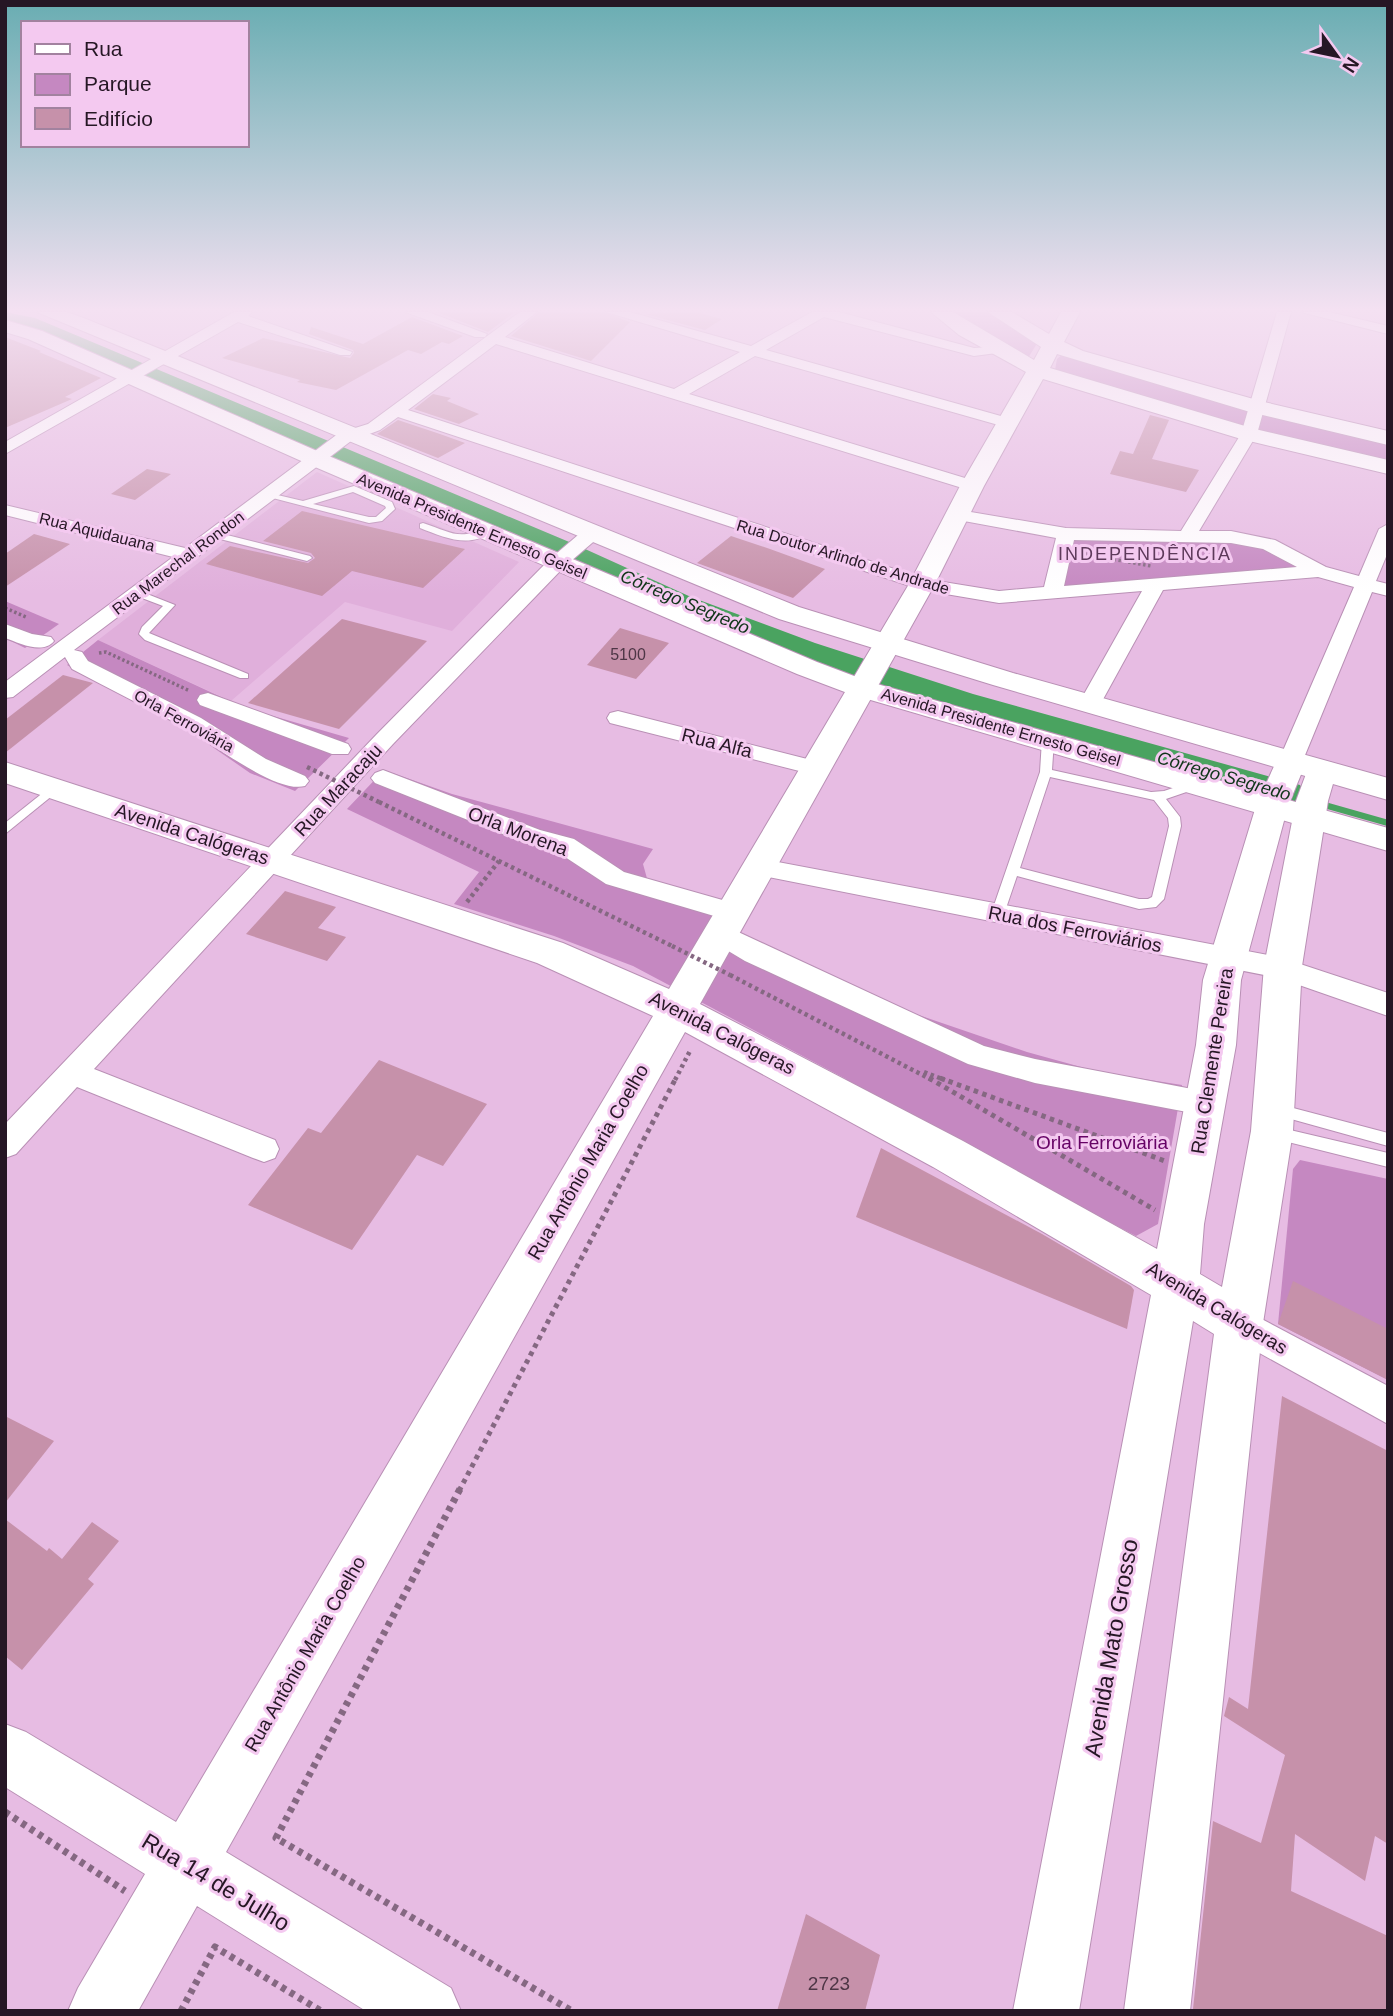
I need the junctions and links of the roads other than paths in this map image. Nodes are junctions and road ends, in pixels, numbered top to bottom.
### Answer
1 (80, 406) edge
2 (206, 406) edge
3 (275, 406) edge
4 (384, 406) edge
5 (402, 406) edge
6 (711, 406) edge
7 (948, 406) edge
8 (1019, 406) edge
9 (1156, 406) edge
10 (1255, 406) edge
11 (1258, 407) junction
12 (396, 411) junction
13 (1009, 423) junction
14 (1250, 434) junction
15 (348, 436) junction
16 (1388, 438) edge
17 (5, 449) edge
18 (320, 456) junction
19 (1388, 467) edge
20 (972, 486) junction
21 (269, 496) junction
22 (304, 504) junction
23 (5, 510) edge
24 (959, 515) junction
25 (423, 526) dead end
26 (1388, 529) edge
27 (486, 532) junction
28 (215, 535) junction
29 (1187, 535) junction
30 (589, 536) junction
31 (1065, 542) junction
32 (189, 555) junction
33 (307, 558) dead end
34 (560, 560) junction
35 (1319, 571) junction
36 (1154, 576) junction
37 (922, 584) junction
38 (1365, 584) junction
39 (1388, 590) edge
40 (137, 593) junction
41 (1053, 593) junction
42 (5, 630) edge
43 (44, 641) dead end
44 (75, 656) dead end
45 (873, 665) junction
46 (244, 676) dead end
47 (5, 692) edge
48 (208, 700) dead end
49 (1090, 703) junction
50 (618, 718) dead end
51 (1048, 740) junction
52 (340, 749) dead end
53 (816, 768) junction
54 (5, 772) edge
55 (1046, 772) junction
56 (302, 774) road end
57 (1198, 783) junction
58 (1298, 787) junction
59 (54, 788) junction
60 (1388, 789) edge
61 (381, 790) road end
62 (1158, 797) junction
63 (5, 830) edge
64 (1388, 840) edge
65 (272, 861) junction
66 (757, 867) junction
67 (1013, 871) junction
68 (998, 914) junction
69 (727, 940) junction
70 (1229, 959) junction
71 (1283, 967) junction
72 (1388, 1005) edge
73 (686, 1024) junction
74 (73, 1073) junction
75 (1208, 1104) junction
76 (1273, 1121) junction
77 (1388, 1140) edge
78 (5, 1145) edge
79 (264, 1149) dead end
80 (1388, 1160) edge
81 (1176, 1284) junction
82 (1239, 1323) junction
83 (1388, 1406) edge
84 (5, 1753) edge
85 (184, 1863) junction
86 (102, 2011) edge
87 (428, 2011) edge
88 (1046, 2011) edge
89 (1157, 2011) edge

1 - 17 street
2 - 18 main road, Avenida Presidente Ernesto Geisel
3 - 15 main road, Avenida Presidente Ernesto Geisel
4 - 15 street, Rua Marechal Rondon
5 - 12 street, Rua Marechal Rondon
6 - 20 street
7 - 13 street
8 - 13 main road, Rua Antônio Maria Coelho
9 - 14 main road
10 - 11 main road
11 - 14 street
11 - 16 main road
12 - 15 street, Rua Marechal Rondon
12 - 37 street, Rua Doutor Arlindo de Andrade
13 - 20 main road, Rua Antônio Maria Coelho
14 - 19 main road
14 - 29 street
15 - 18 street, Rua Marechal Rondon
15 - 30 main road, Avenida Presidente Ernesto Geisel
18 - 21 street, Rua Marechal Rondon
18 - 27 main road, Avenida Presidente Ernesto Geisel
20 - 24 main road, Rua Antônio Maria Coelho
21 - 22 lane
21 - 28 street, Rua Marechal Rondon
22 - 22 lane
23 - 32 street, Rua Aquidauana
24 - 31 street
24 - 37 main road, Rua Antônio Maria Coelho
25 - 27 lane
26 - 38 street, Rua Clemente Pereira
27 - 34 main road, Avenida Presidente Ernesto Geisel
28 - 32 street, Rua Marechal Rondon
28 - 33 lane
29 - 31 street
29 - 35 street
30 - 34 street, Rua Maracaju
30 - 45 main road, Avenida Presidente Ernesto Geisel
31 - 41 street
32 - 40 street, Rua Marechal Rondon
34 - 45 main road, Avenida Presidente Ernesto Geisel
34 - 65 street, Rua Maracaju
35 - 36 street, Rua Doutor Arlindo de Andrade
35 - 38 street, Rua Doutor Arlindo de Andrade
36 - 41 street, Rua Doutor Arlindo de Andrade
36 - 49 street
37 - 41 street, Rua Doutor Arlindo de Andrade
37 - 45 main road, Rua Antônio Maria Coelho
38 - 39 street, Rua Doutor Arlindo de Andrade
38 - 58 street, Rua Clemente Pereira
40 - 46 lane
40 - 47 street, Rua Marechal Rondon
42 - 43 street
44 - 56 street, Orla Ferroviária
45 - 49 main road, Avenida Presidente Ernesto Geisel
45 - 51 main road, Avenida Presidente Ernesto Geisel
45 - 53 main road, Rua Antônio Maria Coelho
48 - 52 street, Orla Ferroviária
49 - 58 main road, Avenida Presidente Ernesto Geisel
50 - 53 street, Rua Alfa
51 - 55 lane
51 - 57 main road, Avenida Presidente Ernesto Geisel
53 - 66 main road, Rua Antônio Maria Coelho
54 - 59 main road, Avenida Calógeras
55 - 62 lane
55 - 67 lane
57 - 58 main road, Avenida Presidente Ernesto Geisel
57 - 62 lane
58 - 60 main road, Avenida Presidente Ernesto Geisel
58 - 64 main road, Avenida Presidente Ernesto Geisel
58 - 70 main road, Rua Clemente Pereira
58 - 71 main road, Rua Clemente Pereira
59 - 63 lane
59 - 65 main road, Avenida Calógeras
61 - 69 street, Orla Morena
62 - 67 lane
65 - 73 main road, Avenida Calógeras
65 - 74 street, Rua Maracaju
66 - 68 street, Rua dos Ferroviários
66 - 69 main road, Rua Antônio Maria Coelho
67 - 68 lane
68 - 70 street, Rua dos Ferroviários
69 - 73 main road, Rua Antônio Maria Coelho
69 - 75 street
70 - 71 street, Rua dos Ferroviários
70 - 75 main road, Rua Clemente Pereira
71 - 72 street, Rua dos Ferroviários
71 - 76 main road, Rua Clemente Pereira
73 - 81 main road, Avenida Calógeras
73 - 85 main road, Rua Antônio Maria Coelho
74 - 78 street, Rua Maracaju
74 - 79 street
75 - 81 main road, Rua Clemente Pereira
76 - 77 lane
76 - 80 lane
76 - 82 main road, Rua Clemente Pereira
81 - 82 main road, Avenida Calógeras
81 - 88 main road, Avenida Mato Grosso
82 - 83 street, Avenida Calógeras
82 - 89 main road
84 - 85 main road, Rua 14 de Julho
85 - 86 main road, Rua Antônio Maria Coelho
85 - 87 main road, Rua 14 de Julho

